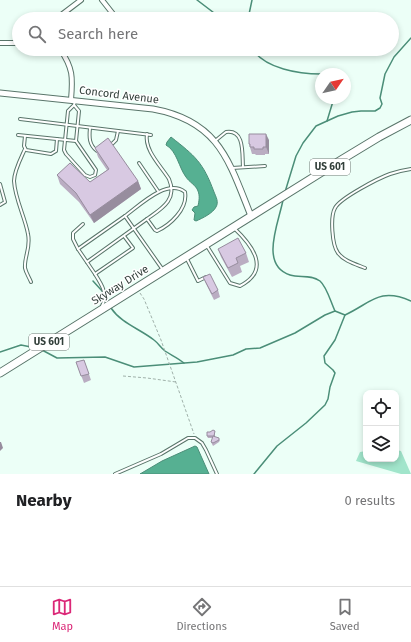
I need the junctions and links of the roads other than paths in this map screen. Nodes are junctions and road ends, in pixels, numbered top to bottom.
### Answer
1 (81, 0) edge
2 (102, 0) edge
3 (65, 12) edge
4 (111, 12) edge
5 (0, 43) edge
6 (12, 43) edge
7 (64, 56) edge
8 (0, 93) edge
9 (74, 102) junction
10 (20, 119) dead end
11 (411, 120) edge
12 (67, 125) junction
13 (77, 126) junction
14 (90, 128) junction
15 (118, 131) junction
16 (147, 134) junction
17 (18, 135) dead end
18 (150, 135) dead end
19 (25, 136) junction
20 (57, 139) junction
21 (65, 140) junction
22 (76, 141) junction
23 (215, 141) junction
24 (106, 148) edge
25 (26, 149) junction
26 (101, 151) edge
27 (139, 163) dead end
28 (265, 166) dead end
29 (243, 167) junction
30 (232, 168) junction
31 (411, 169) edge
32 (0, 184) edge
33 (171, 188) junction
34 (158, 191) junction
35 (0, 205) edge
36 (126, 216) junction
37 (252, 216) junction
38 (146, 220) junction
39 (83, 224) dead end
40 (134, 228) junction
41 (234, 228) junction
42 (124, 236) junction
43 (206, 245) junction
44 (78, 249) junction
45 (186, 258) junction
46 (87, 262) junction
47 (365, 268) dead end
48 (164, 271) junction
49 (95, 274) junction
50 (207, 276) edge
51 (31, 282) dead end
52 (99, 312) junction
53 (0, 373) edge
54 (115, 474) edge
55 (216, 474) edge

1 - 3 street
2 - 4 street
5 - 6 street
7 - 9 street
8 - 9 street, Concord Avenue
9 - 12 lane
9 - 13 lane
9 - 23 street, Concord Avenue
10 - 12 lane
11 - 37 highway, US 601
12 - 13 lane
12 - 21 lane
13 - 14 lane
13 - 22 lane
14 - 15 lane
14 - 26 lane
15 - 16 lane
15 - 24 lane
16 - 18 lane
16 - 33 lane
17 - 19 lane
19 - 20 lane
19 - 25 lane
20 - 21 lane
20 - 25 lane
21 - 22 lane
21 - 22 lane
23 - 29 lane
23 - 30 street, Concord Avenue
25 - 51 lane
27 - 34 lane
28 - 29 lane
29 - 30 lane
30 - 37 street, Concord Avenue
31 - 47 lane
32 - 35 lane
33 - 34 lane
33 - 38 lane
33 - 38 lane
34 - 36 lane
36 - 40 lane
36 - 44 lane
37 - 41 highway, Skyway Drive / US 601
38 - 40 lane
39 - 44 lane
40 - 42 lane
40 - 48 lane
41 - 43 highway, Skyway Drive / US 601
41 - 43 lane
42 - 46 lane
42 - 49 lane
43 - 45 highway, Skyway Drive / US 601
44 - 46 lane
45 - 48 highway, Skyway Drive / US 601
45 - 50 lane
46 - 49 lane
48 - 52 highway, Skyway Drive / US 601
49 - 52 lane
52 - 53 highway, Skyway Drive / US 601
54 - 55 lane

